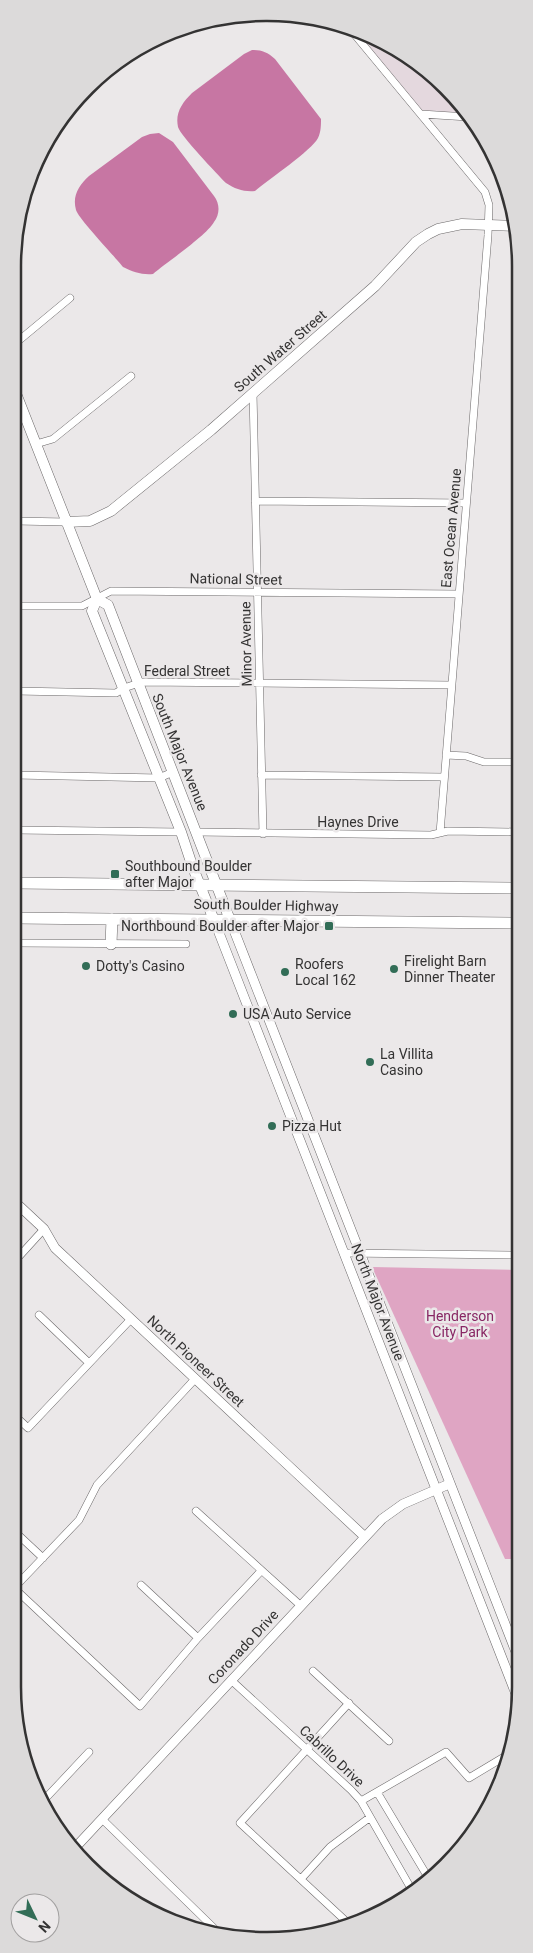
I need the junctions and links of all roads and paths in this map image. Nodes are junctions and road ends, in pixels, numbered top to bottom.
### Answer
1 (359, 40) edge
2 (421, 114) junction
3 (461, 117) edge
4 (488, 224) junction
5 (508, 225) edge
6 (70, 298) dead end
7 (21, 339) edge
8 (131, 376) dead end
9 (253, 393) junction
10 (21, 406) edge
11 (36, 444) junction
12 (255, 501) junction
13 (466, 503) junction
14 (21, 521) edge
15 (66, 522) junction
16 (257, 592) junction
17 (459, 594) junction
18 (97, 598) junction
19 (21, 606) edge
20 (259, 683) junction
21 (138, 684) junction
22 (451, 685) junction
23 (124, 688) junction
24 (21, 691) edge
25 (446, 755) junction
26 (512, 762) edge
27 (173, 772) junction
28 (21, 775) edge
29 (261, 775) junction
30 (444, 777) junction
31 (159, 778) junction
32 (21, 830) edge
33 (181, 832) junction
34 (197, 832) junction
35 (512, 832) edge
36 (440, 833) junction
37 (263, 834) junction
38 (21, 883) edge
39 (199, 884) junction
40 (216, 885) junction
41 (512, 888) edge
42 (21, 918) edge
43 (112, 919) junction
44 (214, 920) junction
45 (230, 920) junction
46 (512, 923) edge
47 (21, 942) edge
48 (111, 944) junction
49 (186, 944) dead end
50 (300, 1099) junction
51 (286, 1104) junction
52 (332, 1182) junction
53 (318, 1187) junction
54 (21, 1208) edge
55 (44, 1229) junction
56 (344, 1253) junction
57 (360, 1253) junction
58 (21, 1254) edge
59 (512, 1255) edge
60 (39, 1315) dead end
61 (131, 1319) junction
62 (389, 1327) junction
63 (374, 1333) junction
64 (393, 1338) junction
65 (379, 1344) junction
66 (89, 1363) junction
67 (195, 1379) junction
68 (21, 1421) edge
69 (449, 1484) junction
70 (435, 1490) junction
71 (196, 1511) dead end
72 (21, 1537) edge
73 (365, 1537) junction
74 (43, 1558) junction
75 (262, 1571) junction
76 (484, 1572) junction
77 (469, 1575) junction
78 (21, 1582) edge
79 (142, 1585) dead end
80 (21, 1596) edge
81 (300, 1605) junction
82 (198, 1638) junction
83 (512, 1642) edge
84 (313, 1671) dead end
85 (231, 1680) junction
86 (512, 1684) edge
87 (349, 1703) junction
88 (388, 1741) dead end
89 (306, 1748) junction
90 (89, 1752) dead end
91 (501, 1759) edge
92 (377, 1792) junction
93 (48, 1796) edge
94 (361, 1801) junction
95 (369, 1818) junction
96 (102, 1819) junction
97 (79, 1844) edge
98 (426, 1872) edge
99 (301, 1879) junction
100 (409, 1886) edge
101 (344, 1919) edge
102 (211, 1925) edge

1 - 2 street, East Ocean Avenue
2 - 3 street
2 - 4 street, East Ocean Avenue
4 - 5 main road, South Water Street
4 - 9 main road, South Water Street
4 - 13 street, East Ocean Avenue
6 - 7 street
8 - 11 street
9 - 12 street, Minor Avenue
9 - 15 main road, South Water Street
10 - 11 main road, South Major Avenue
11 - 15 main road, South Major Avenue
12 - 13 street
12 - 16 street, Minor Avenue
13 - 17 street, East Ocean Avenue
14 - 15 street
15 - 18 main road, South Major Avenue
16 - 17 street, National Street
16 - 18 street, National Street
16 - 20 street, Minor Avenue
17 - 22 street, East Ocean Avenue
18 - 19 street, National Street
18 - 21 main road, South Major Avenue
18 - 23 main road, South Major Avenue
20 - 21 street, Federal Street
20 - 22 street, Federal Street
20 - 29 street, Minor Avenue
21 - 23 street, Federal Street
21 - 27 main road, South Major Avenue
22 - 25 street, East Ocean Avenue
23 - 24 street, Federal Street
23 - 31 main road, South Major Avenue
25 - 26 street
25 - 30 street, East Ocean Avenue
27 - 31 street
27 - 34 main road, South Major Avenue
28 - 31 street
29 - 30 street
29 - 37 street, Minor Avenue
30 - 36 street, East Ocean Avenue
31 - 33 main road, South Major Avenue
32 - 33 street
33 - 39 main road, South Major Avenue
34 - 37 street, Haynes Drive
34 - 40 main road, South Major Avenue
35 - 36 street, Haynes Drive
36 - 37 street, Haynes Drive
38 - 39 main road, South Boulder Highway
39 - 40 main road, South Boulder Highway
39 - 44 main road, South Major Avenue
40 - 41 main road, South Boulder Highway
40 - 45 main road, South Major Avenue
42 - 43 main road, South Boulder Highway
43 - 44 main road, South Boulder Highway
43 - 48 main road
44 - 45 main road, South Boulder Highway
44 - 51 street, North Major Avenue
45 - 46 main road, South Boulder Highway
45 - 50 street, North Major Avenue
47 - 48 street
48 - 49 street
50 - 51 street
50 - 52 street, North Major Avenue
51 - 53 street, North Major Avenue
52 - 53 street
52 - 57 street, North Major Avenue
53 - 56 street, North Major Avenue
54 - 55 street, North Pioneer Street
55 - 58 street
55 - 61 street, North Pioneer Street
56 - 57 street
56 - 63 street, North Major Avenue
57 - 59 street
57 - 62 street, North Major Avenue
60 - 66 street
61 - 66 street
61 - 67 street, North Pioneer Street
62 - 63 street
62 - 64 street, North Major Avenue
63 - 65 street, North Major Avenue
64 - 65 street
64 - 69 street, North Major Avenue
65 - 70 street, North Major Avenue
66 - 68 street
67 - 73 street, North Pioneer Street
67 - 74 street
69 - 70 street, Coronado Drive
69 - 76 street, North Major Avenue
70 - 73 street, Coronado Drive
70 - 77 street, North Major Avenue
71 - 75 street
72 - 74 street
73 - 81 street, Coronado Drive
74 - 78 street
75 - 81 street
75 - 82 street
76 - 77 street
76 - 83 street, North Major Avenue
77 - 86 street, North Major Avenue
79 - 82 street
80 - 82 street
81 - 85 street, Coronado Drive
84 - 87 street
85 - 89 street, Cabrillo Drive
85 - 96 street, Coronado Drive
87 - 88 street
87 - 89 street
89 - 94 street, Cabrillo Drive
89 - 99 street
90 - 93 street
91 - 92 street
92 - 94 street
92 - 98 street
94 - 95 street, Cabrillo Drive
95 - 99 street
95 - 100 street, Cabrillo Drive
96 - 97 street, Coronado Drive
96 - 102 street
99 - 101 street

